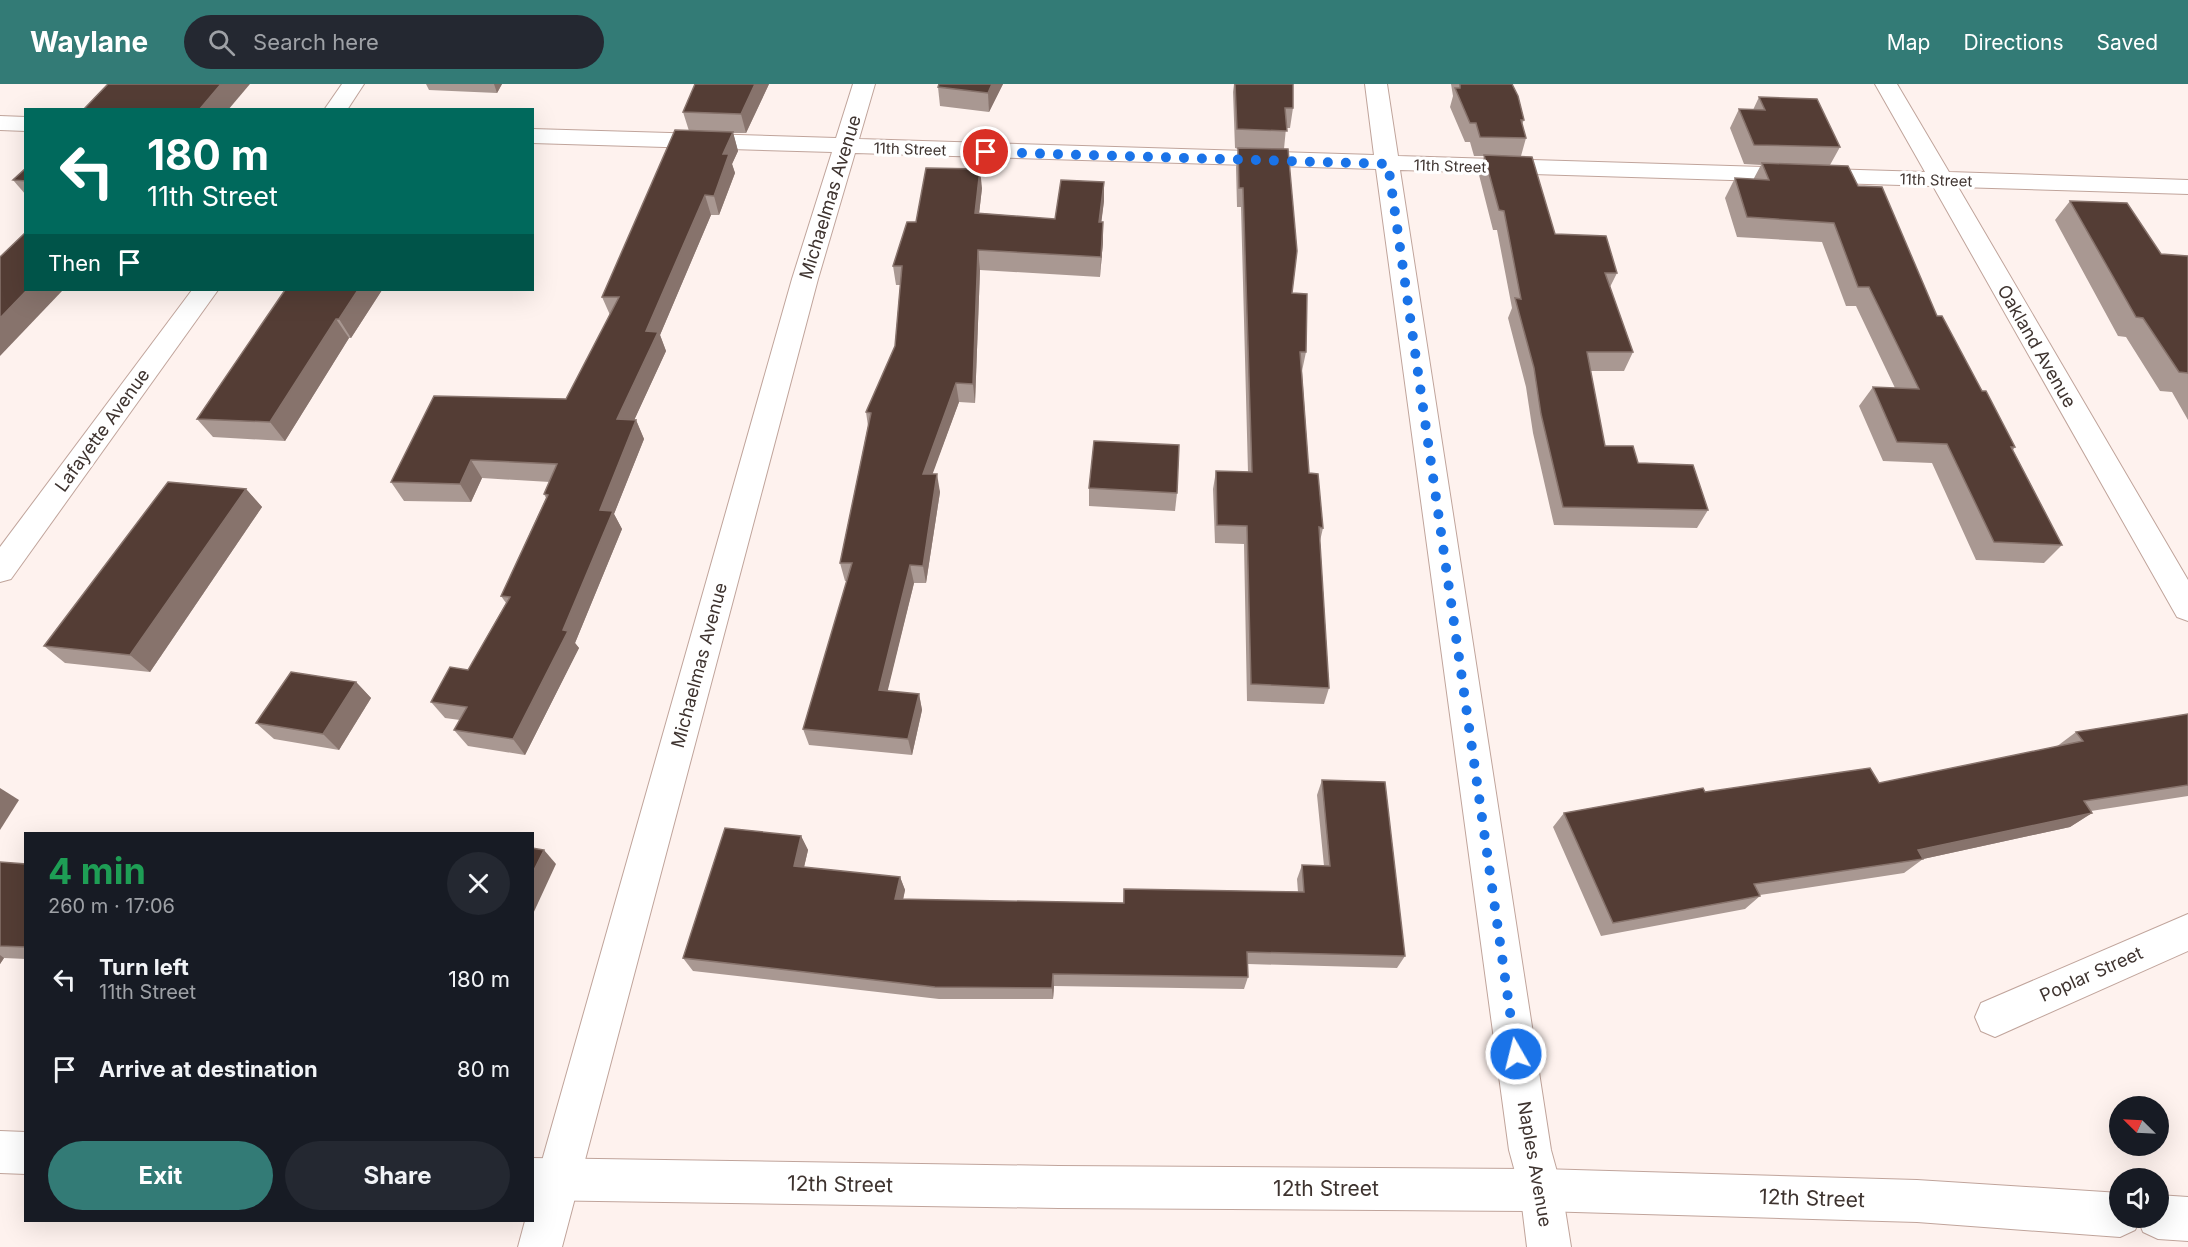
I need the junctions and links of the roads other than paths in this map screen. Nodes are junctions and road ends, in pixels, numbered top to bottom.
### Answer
1 (353, 84) edge
2 (864, 84) edge
3 (1376, 84) edge
4 (1887, 84) edge
5 (336, 108) edge
6 (0, 123) edge
7 (24, 124) edge
8 (534, 136) edge
9 (845, 147) junction
10 (1388, 164) junction
11 (1942, 180) junction
12 (2188, 187) edge
13 (204, 291) edge
14 (0, 570) edge
15 (2188, 608) edge
16 (2188, 932) edge
17 (1995, 1017) dead end
18 (0, 1152) edge
19 (24, 1153) edge
20 (546, 1180) edge
21 (1541, 1190) junction
22 (2109, 1214) edge
23 (2169, 1218) edge
24 (2188, 1219) edge
25 (540, 1247) edge
26 (1549, 1247) edge

1 - 5 street
2 - 9 street, Michaelmas Avenue
3 - 10 street, Naples Avenue
4 - 11 street, Oakland Avenue
6 - 7 street
8 - 9 street, 11th Street
9 - 10 street, 11th Street
9 - 20 street, Michaelmas Avenue
10 - 11 street, 11th Street
10 - 21 street, Naples Avenue
11 - 12 street, 11th Street
11 - 15 street, Oakland Avenue
13 - 14 street, Lafayette Avenue
16 - 17 street, Poplar Street
18 - 19 street
20 - 21 street, 12th Street
20 - 25 street, Michaelmas Avenue
21 - 22 street, 12th Street
21 - 26 street, Naples Avenue
23 - 24 street

